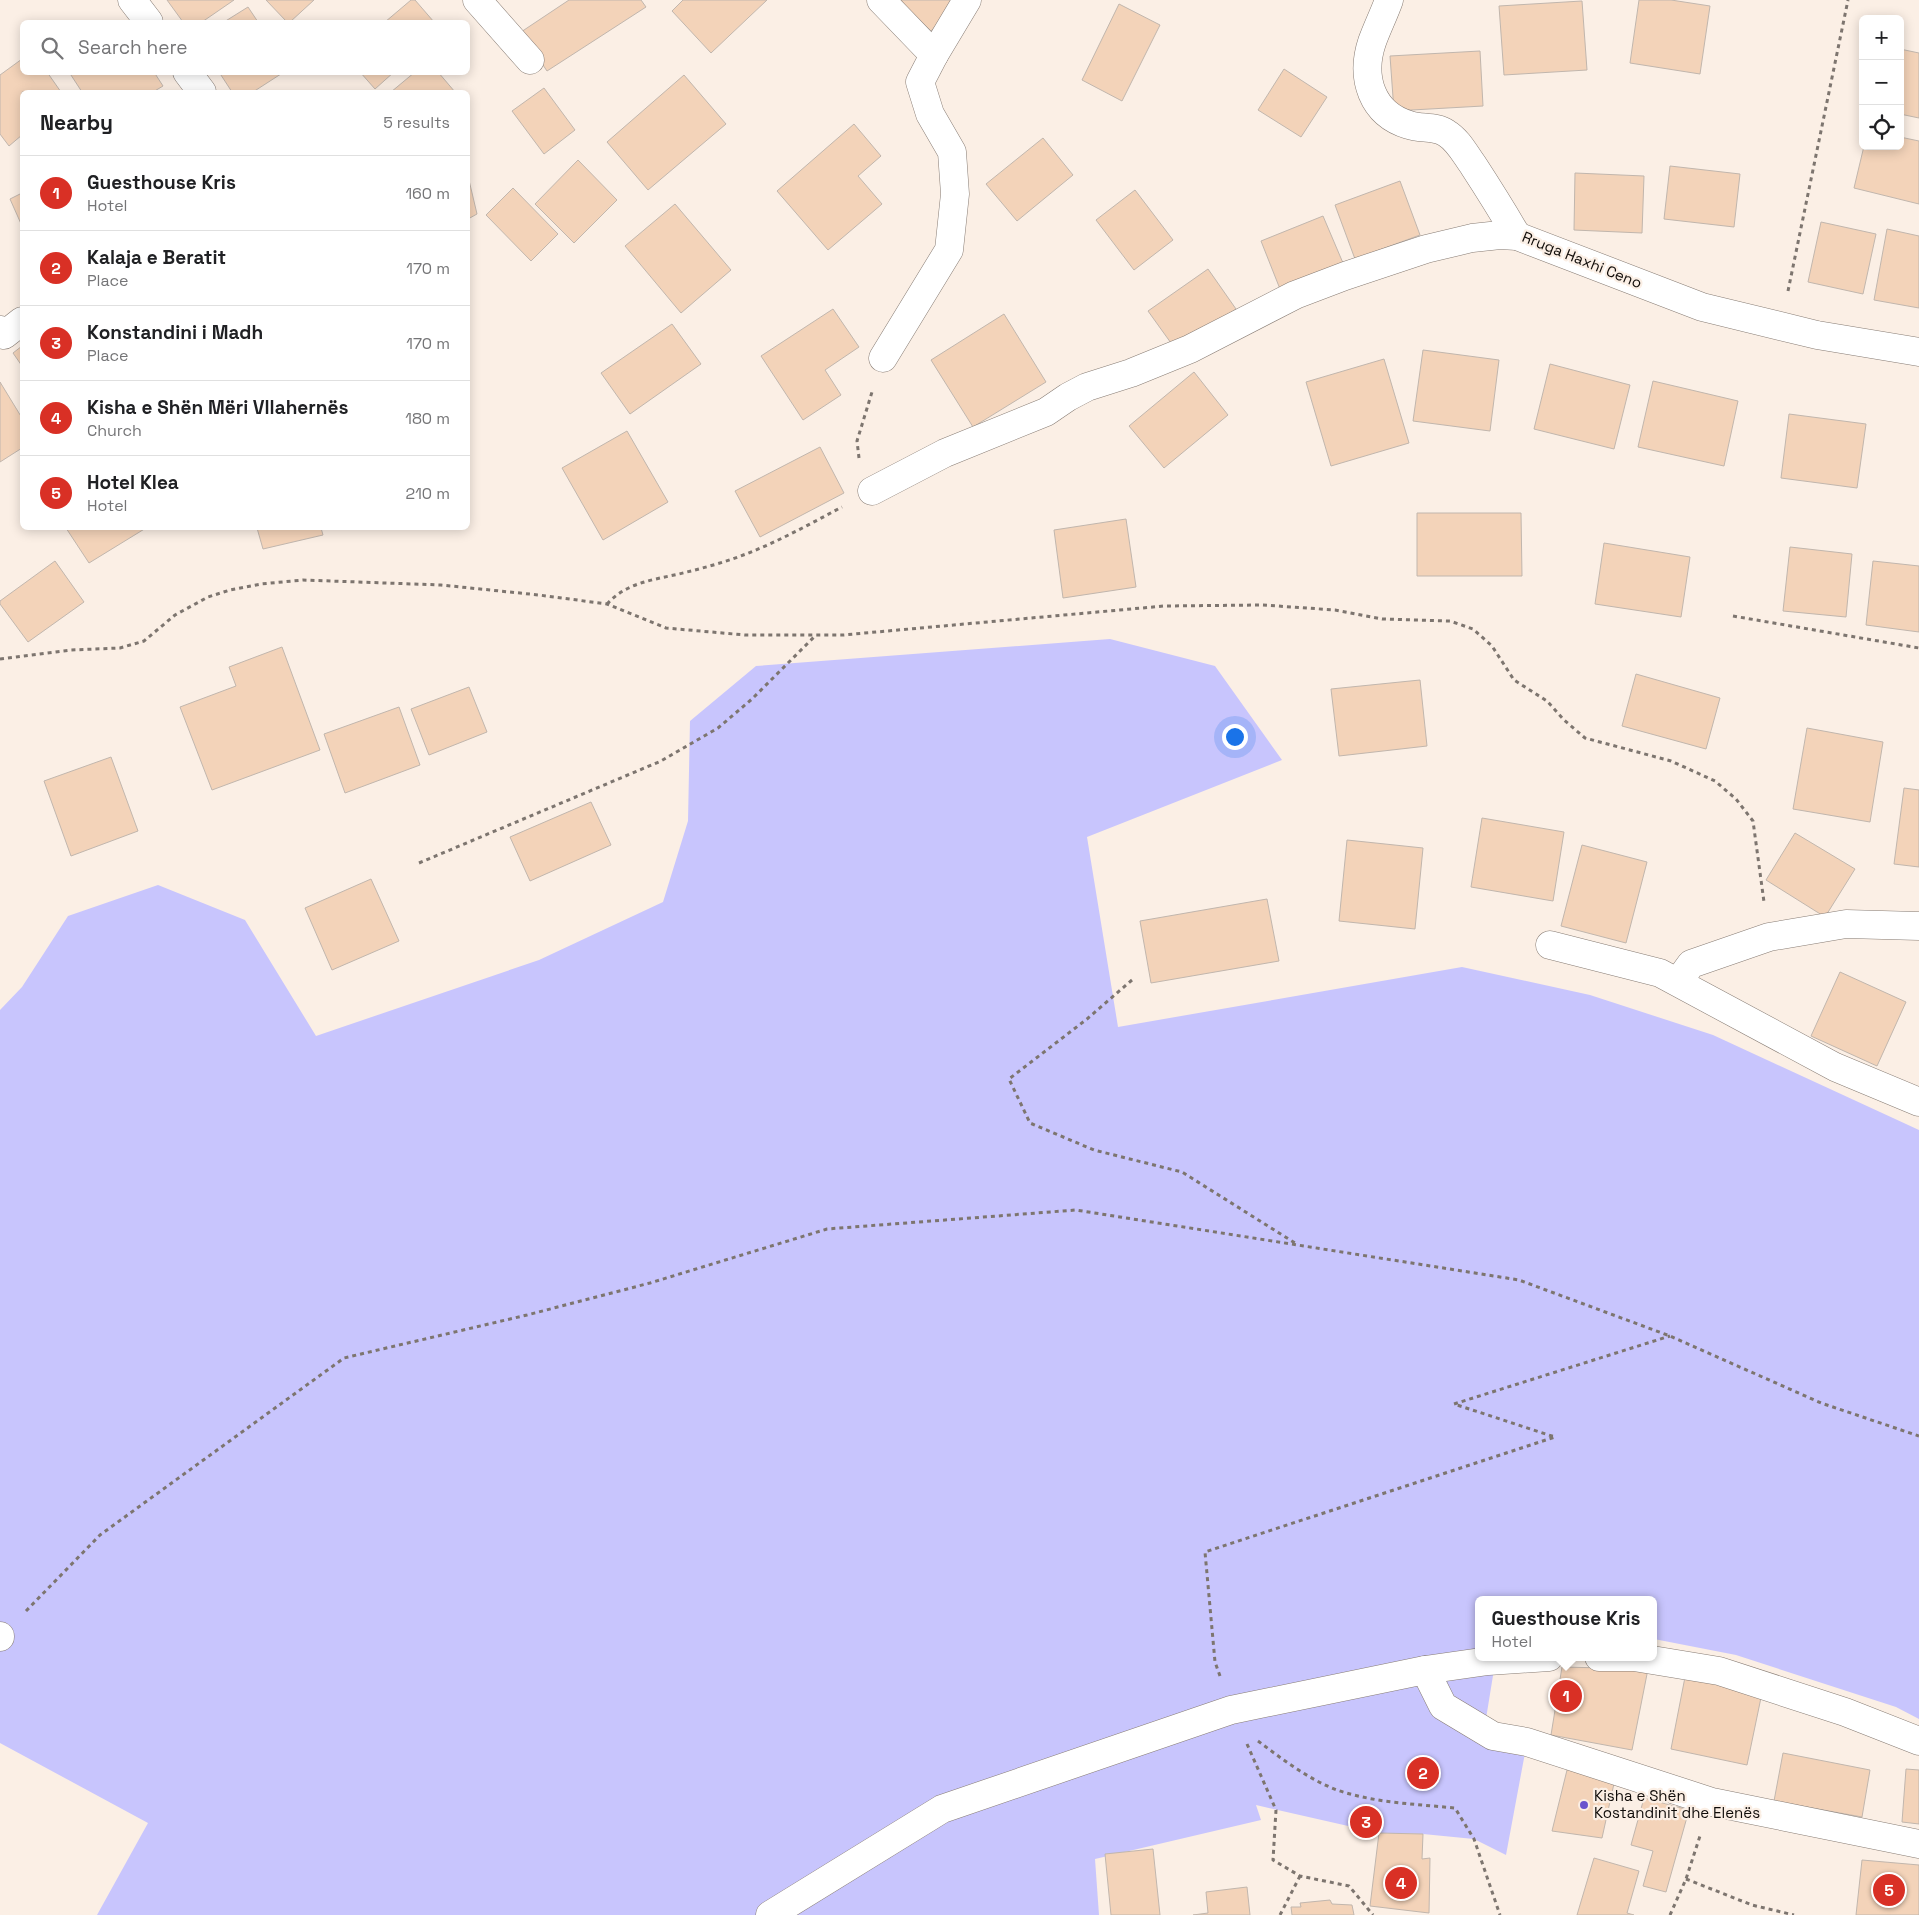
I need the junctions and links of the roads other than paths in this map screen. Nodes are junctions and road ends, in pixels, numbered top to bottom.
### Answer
1 (132, 0) edge
2 (477, 0) edge
3 (881, 0) edge
4 (967, 0) edge
5 (1390, 0) edge
6 (147, 20) edge
7 (934, 54) junction
8 (530, 60) dead end
9 (189, 75) edge
10 (200, 90) edge
11 (1518, 236) junction
12 (20, 323) edge
13 (0, 330) edge
14 (1919, 352) edge
15 (883, 358) road end
16 (872, 491) road end
17 (1919, 926) edge
18 (1550, 945) dead end
19 (1678, 982) junction
20 (1919, 1102) edge
21 (1488, 1661) edge
22 (1657, 1661) edge
23 (1426, 1670) junction
24 (1919, 1741) edge
25 (1919, 1844) edge
26 (770, 1915) edge

1 - 6 lane
2 - 8 lane
3 - 7 lane
4 - 7 lane
5 - 11 lane, Rruga Haxhi Ceno
7 - 15 lane
9 - 10 lane
11 - 14 lane, Rruga Haxhi Ceno
11 - 16 lane
12 - 13 lane
17 - 19 lane
18 - 19 lane
19 - 20 lane
21 - 23 lane
22 - 24 lane
23 - 25 lane
23 - 26 lane

